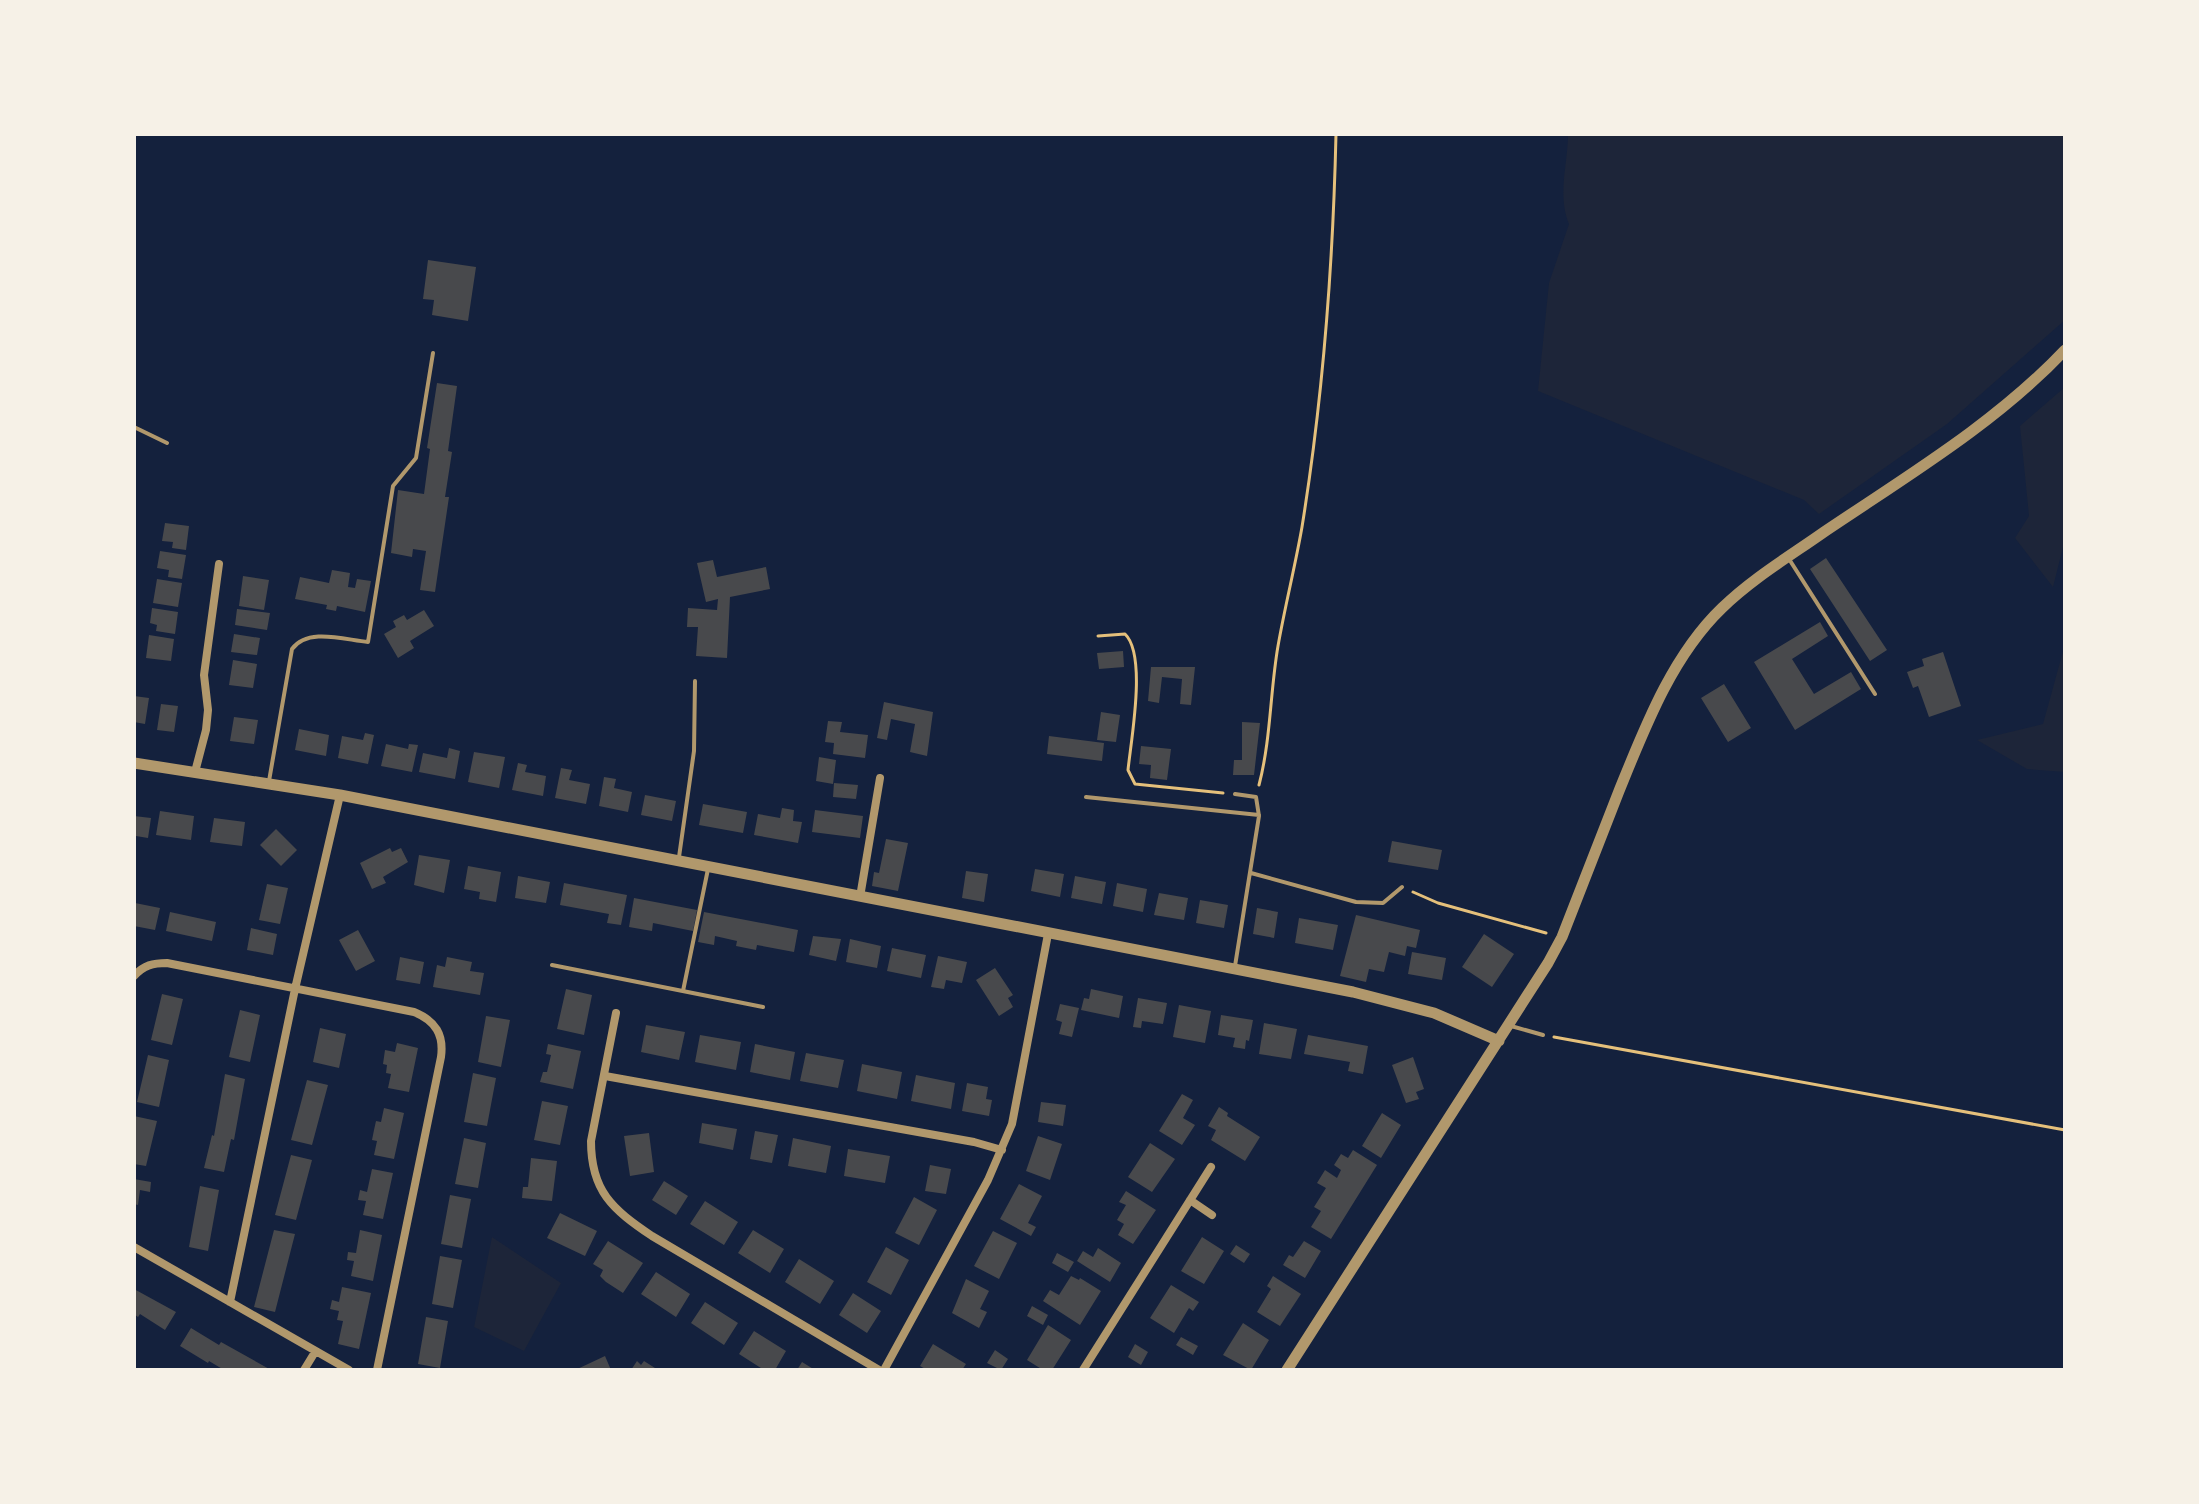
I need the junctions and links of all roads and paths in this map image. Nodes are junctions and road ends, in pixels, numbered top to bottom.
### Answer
1 (1336, 134) edge
2 (2065, 350) edge
3 (433, 353) dead end
4 (134, 427) edge
5 (167, 443) dead end
6 (1788, 557) junction
7 (219, 564) dead end
8 (1098, 636) dead end
9 (695, 681) dead end
10 (1875, 694) dead end
11 (134, 763) edge
12 (195, 772) junction
13 (880, 778) dead end
14 (268, 784) junction
15 (1235, 794) joint
16 (340, 795) junction
17 (1086, 797) dead end
18 (1256, 797) junction
19 (1259, 816) junction
20 (678, 861) junction
21 (709, 866) junction
22 (1251, 873) junction
23 (1402, 887) joint
24 (860, 897) junction
25 (1048, 934) junction
26 (1562, 937) junction
27 (552, 965) dead end
28 (1235, 969) junction
29 (134, 976) edge
30 (295, 989) junction
31 (683, 991) junction
32 (763, 1007) dead end
33 (616, 1013) dead end
34 (1508, 1026) junction
35 (1543, 1035) joint
36 (1499, 1041) junction
37 (605, 1076) junction
38 (2065, 1130) edge
39 (1002, 1150) junction
40 (1211, 1167) dead end
41 (1190, 1200) junction
42 (1212, 1215) dead end
43 (134, 1247) edge
44 (230, 1302) junction
45 (315, 1352) junction
46 (304, 1370) edge
47 (349, 1370) edge
48 (377, 1370) edge
49 (882, 1370) edge
50 (1083, 1370) edge
51 (1287, 1370) edge

1 - 18 path
2 - 6 street
3 - 14 lane
4 - 5 lane
6 - 10 lane
6 - 26 street
7 - 12 street
8 - 15 path
9 - 20 lane
11 - 12 street
12 - 14 street
13 - 24 street
14 - 16 street
15 - 18 lane
16 - 20 street
16 - 30 street
17 - 19 lane
18 - 19 lane
19 - 22 lane
20 - 21 street
21 - 24 street
21 - 31 lane
22 - 23 lane
22 - 28 lane
23 - 26 path
24 - 25 street
25 - 28 street
25 - 39 street
26 - 34 street
27 - 31 lane
28 - 36 street
29 - 30 street
30 - 44 street
30 - 48 street
31 - 32 lane
33 - 37 street
34 - 35 lane
34 - 36 street
35 - 38 path
36 - 51 street
37 - 39 street
37 - 49 street
39 - 49 street
40 - 41 street
41 - 42 street
41 - 50 street
43 - 44 street
44 - 45 street
45 - 46 street
45 - 47 street

